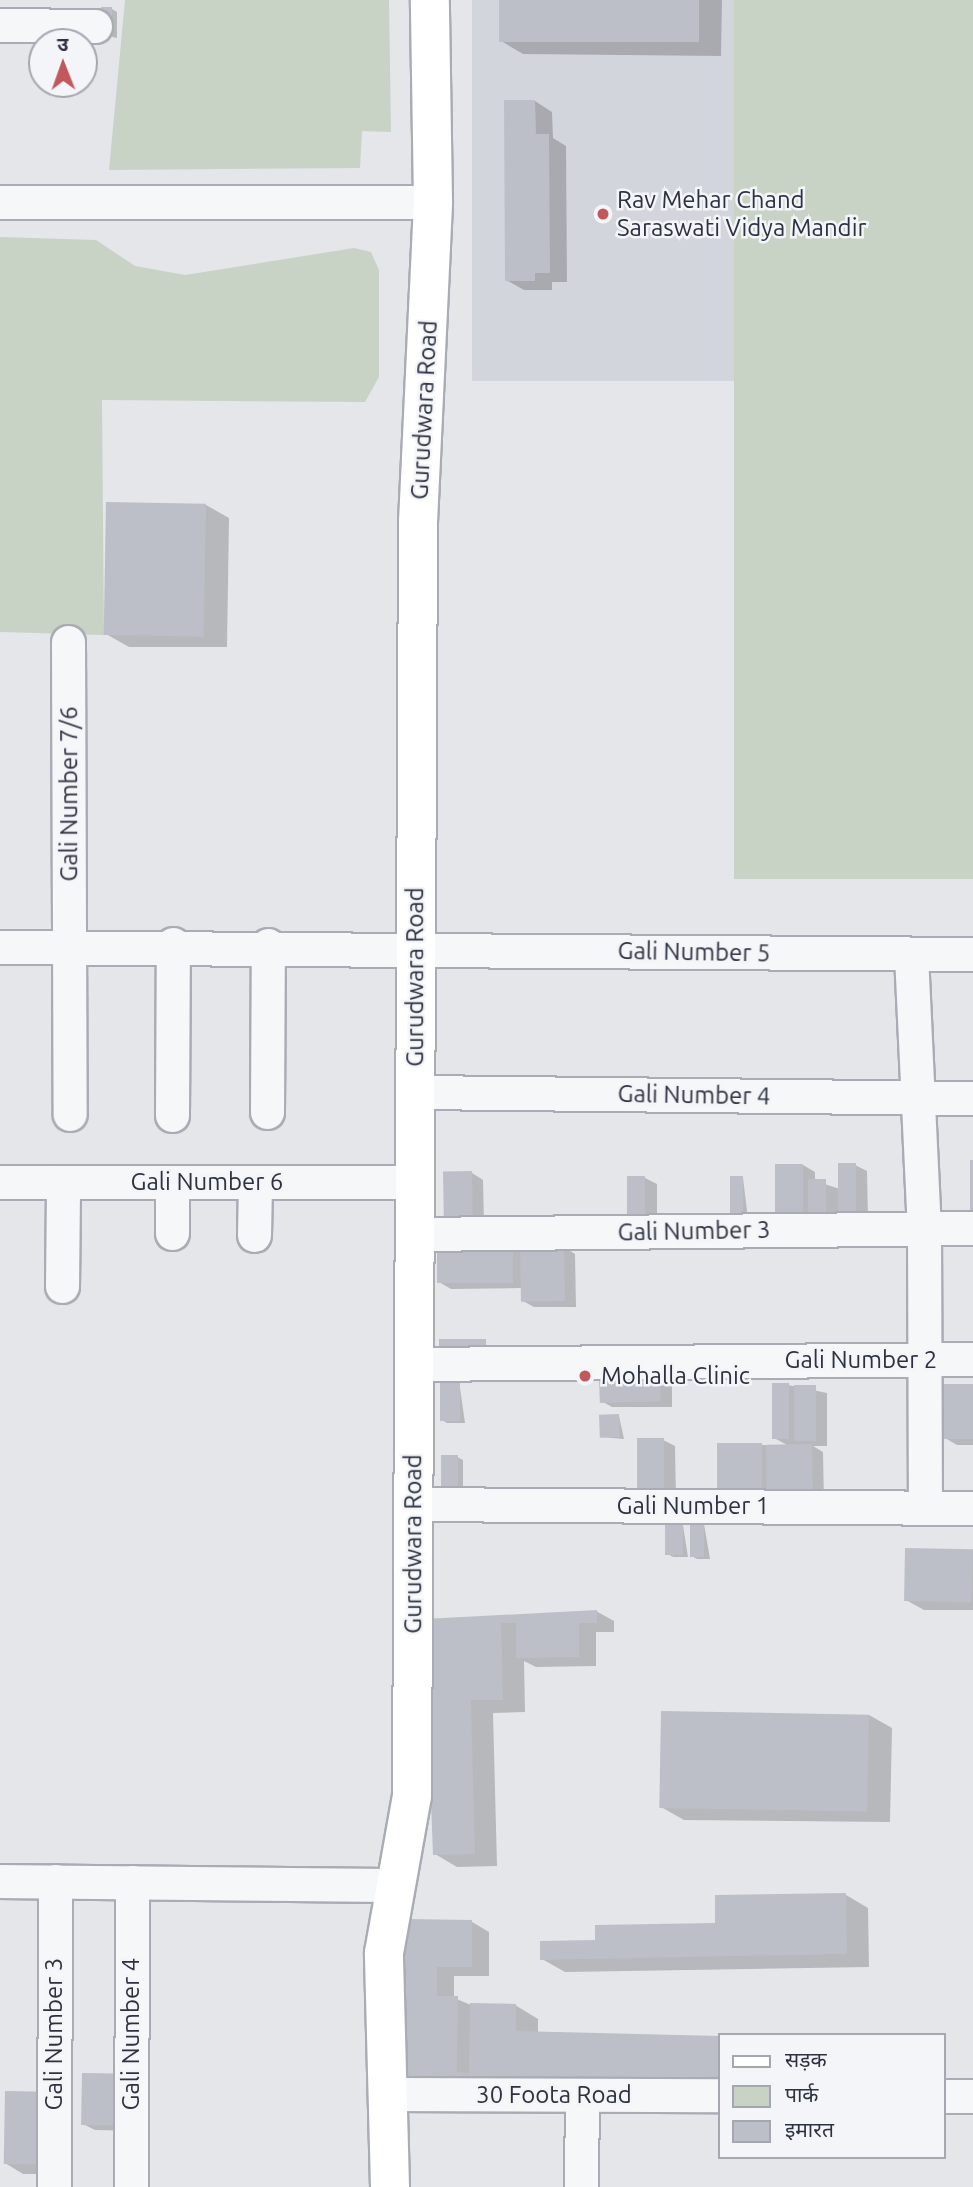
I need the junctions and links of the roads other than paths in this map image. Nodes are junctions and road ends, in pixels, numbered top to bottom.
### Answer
1 (430, 0) edge
2 (0, 25) edge
3 (95, 26) dead end
4 (0, 202) edge
5 (433, 202) junction
6 (68, 642) dead end
7 (173, 944) junction
8 (268, 945) junction
9 (69, 946) junction
10 (416, 946) junction
11 (0, 947) edge
12 (973, 954) edge
13 (911, 955) junction
14 (415, 1092) junction
15 (918, 1097) junction
16 (973, 1098) edge
17 (267, 1112) dead end
18 (70, 1114) dead end
19 (172, 1115) dead end
20 (172, 1181) junction
21 (0, 1182) edge
22 (63, 1182) junction
23 (255, 1182) junction
24 (414, 1182) junction
25 (973, 1228) edge
26 (925, 1229) junction
27 (172, 1233) dead end
28 (414, 1234) junction
29 (254, 1235) dead end
30 (62, 1286) dead end
31 (973, 1359) edge
32 (925, 1360) junction
33 (414, 1364) junction
34 (413, 1504) junction
35 (925, 1508) junction
36 (973, 1508) edge
37 (0, 1881) edge
38 (55, 1881) junction
39 (132, 1882) junction
40 (395, 1885) junction
41 (390, 2094) junction
42 (582, 2095) junction
43 (718, 2095) edge
44 (945, 2096) edge
45 (973, 2096) edge
46 (54, 2187) edge
47 (131, 2187) edge
48 (390, 2187) edge
49 (581, 2187) edge

1 - 5 street, Gurudwara Road
2 - 3 street
4 - 5 street
5 - 10 street, Gurudwara Road
6 - 9 street, Gali Number 7/6
7 - 8 street, Gali Number 5
7 - 9 street, Gali Number 5
7 - 19 street
8 - 10 street, Gali Number 5
8 - 17 street
9 - 11 street, Gali Number 5
9 - 18 street, Gali Number 7/6
10 - 13 street, Gali Number 5
10 - 14 street, Gurudwara Road
12 - 13 street, Gali Number 5
13 - 15 street
14 - 15 street, Gali Number 4
14 - 24 street, Gurudwara Road
15 - 16 street, Gali Number 4
15 - 26 street
20 - 22 street, Gali Number 6
20 - 23 street, Gali Number 6
20 - 27 street
21 - 22 street, Gali Number 6
22 - 30 street
23 - 24 street, Gali Number 6
23 - 29 street
24 - 28 street, Gurudwara Road
25 - 26 street, Gali Number 3
26 - 28 street, Gali Number 3
26 - 32 street
28 - 33 street, Gurudwara Road
31 - 32 street, Gali Number 2
32 - 33 street, Gali Number 2
32 - 35 street
33 - 34 street, Gurudwara Road
34 - 35 street, Gali Number 1
34 - 40 street, Gurudwara Road
35 - 36 street, Gali Number 1
37 - 38 street
38 - 39 street
38 - 46 street, Gali Number 3
39 - 40 street
39 - 47 street, Gali Number 4
40 - 41 street, Gurudwara Road
41 - 42 street, 30 Foota Road
41 - 48 street, Gurudwara Road
42 - 43 street, 30 Foota Road
42 - 49 street
44 - 45 street

